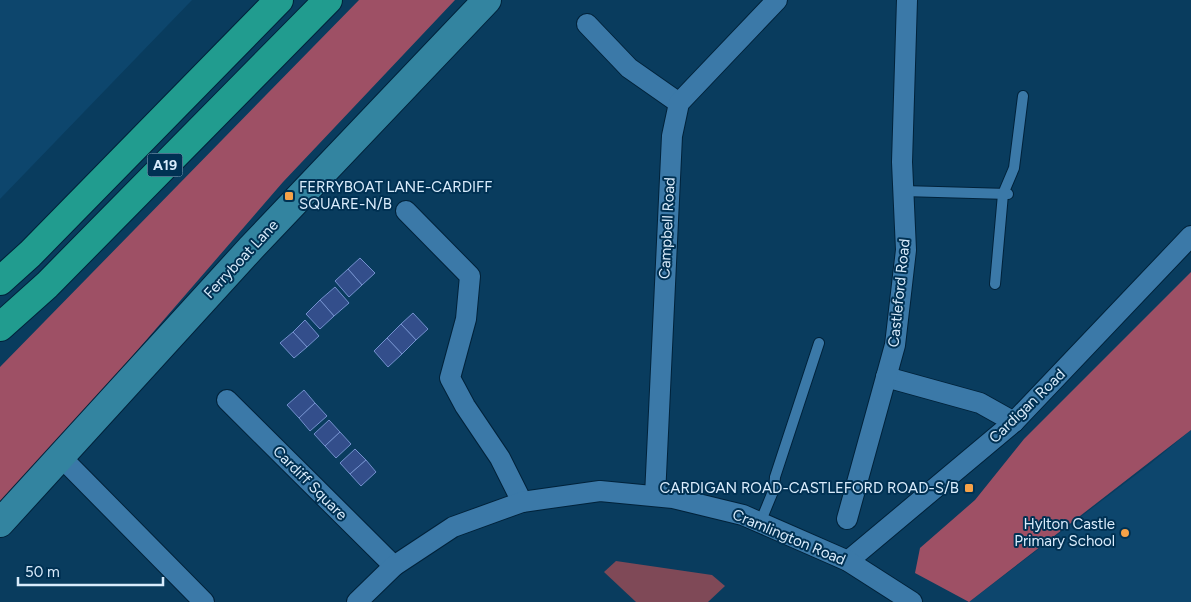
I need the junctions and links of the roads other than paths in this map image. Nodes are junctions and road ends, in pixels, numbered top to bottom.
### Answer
1 (279, 0) edge
2 (328, 0) edge
3 (487, 0) edge
4 (777, 0) edge
5 (907, 0) edge
6 (587, 24) dead end
7 (1023, 96) dead end
8 (678, 103) junction
9 (903, 191) junction
10 (1005, 194) junction
11 (406, 211) dead end
12 (1191, 236) edge
13 (0, 281) edge
14 (995, 284) dead end
15 (0, 327) edge
16 (819, 343) dead end
17 (886, 377) junction
18 (227, 400) dead end
19 (1014, 422) junction
20 (60, 456) junction
21 (655, 496) junction
22 (522, 502) junction
23 (847, 519) dead end
24 (0, 523) edge
25 (760, 523) junction
26 (848, 561) junction
27 (394, 566) junction
28 (204, 602) edge
29 (357, 602) edge
30 (912, 602) edge

1 - 13 highway, A19
2 - 15 highway, A19
3 - 20 street, Ferryboat Lane
4 - 8 street
5 - 9 street, Castleford Road
6 - 8 street
7 - 10 lane
8 - 21 street, Campbell Road
9 - 10 lane
9 - 17 street, Castleford Road
10 - 14 lane
11 - 22 street
12 - 19 street, Cardigan Road
16 - 25 lane
17 - 19 street
17 - 23 street, Castleford Road
18 - 27 street, Cardiff Square
19 - 26 street, Cardigan Road
20 - 24 street, Ferryboat Lane
20 - 28 street
21 - 22 street, Cramlington Road
21 - 25 street, Cramlington Road
22 - 27 street, Cramlington Road
25 - 26 street, Cramlington Road
26 - 30 street, Cramlington Road
27 - 29 street, Cramlington Road

